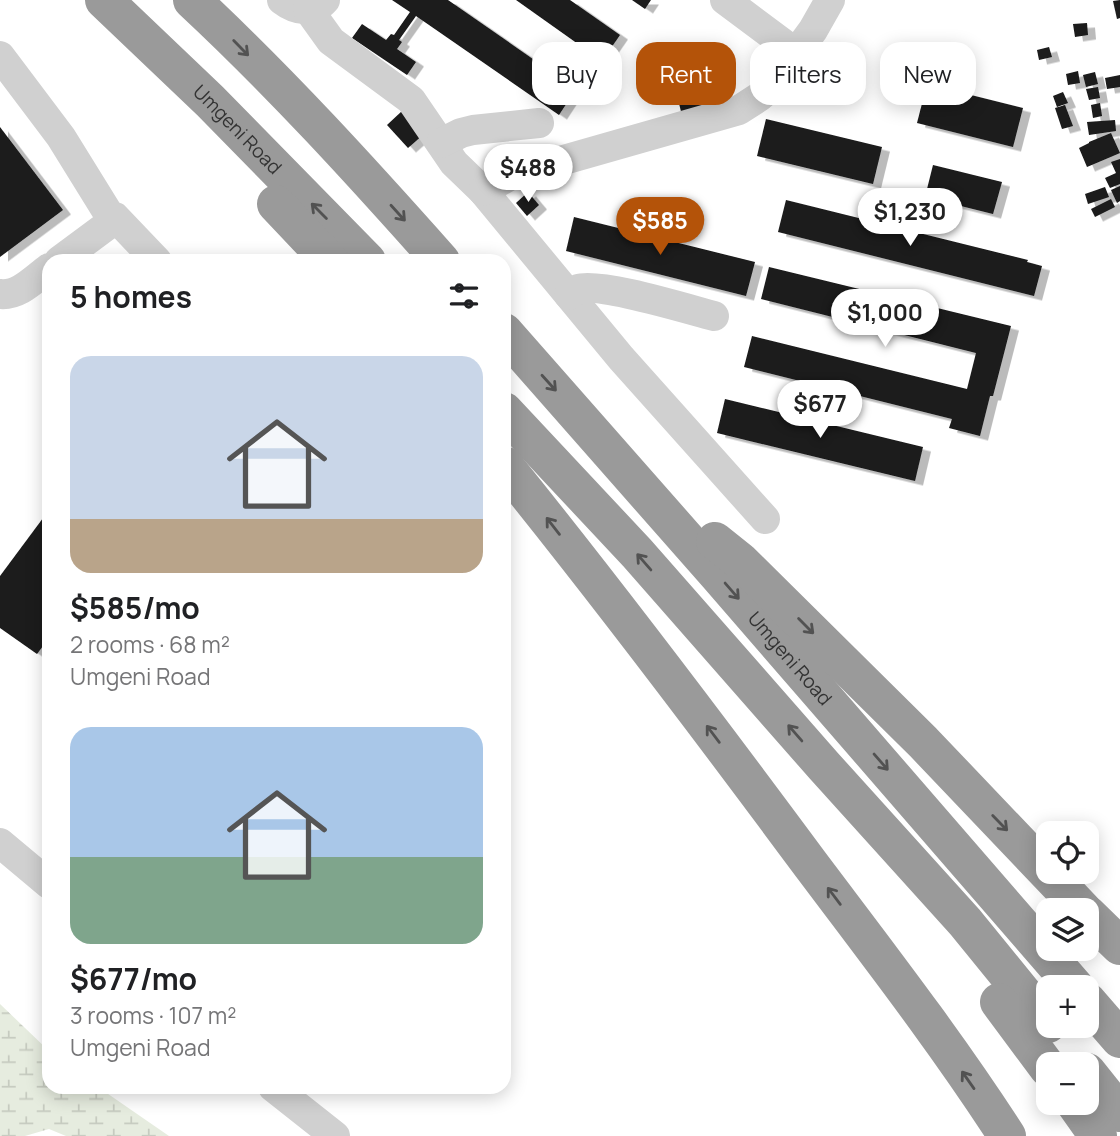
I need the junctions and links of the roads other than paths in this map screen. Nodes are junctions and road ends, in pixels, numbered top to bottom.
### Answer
1 (90, 0) edge
2 (104, 0) edge
3 (192, 0) edge
4 (726, 0) edge
5 (830, 0) edge
6 (305, 3) edge
7 (781, 42) edge
8 (804, 42) edge
9 (0, 56) edge
10 (750, 103) edge
11 (539, 123) dead end
12 (441, 143) junction
13 (483, 191) junction
14 (113, 221) junction
15 (68, 254) edge
16 (150, 254) edge
17 (323, 254) edge
18 (360, 254) edge
19 (434, 254) edge
20 (42, 273) edge
21 (0, 294) edge
22 (569, 295) junction
23 (713, 316) dead end
24 (511, 340) edge
25 (511, 419) edge
26 (511, 474) edge
27 (643, 489) junction
28 (765, 519) dead end
29 (824, 766) junction
30 (0, 842) edge
31 (42, 878) edge
32 (1072, 898) edge
33 (1099, 926) edge
34 (1120, 946) edge
35 (1065, 975) edge
36 (1036, 1009) edge
37 (1099, 1014) edge
38 (1059, 1038) edge
39 (1120, 1039) edge
40 (1036, 1052) edge
41 (1070, 1052) edge
42 (1099, 1087) edge
43 (282, 1094) edge
44 (1120, 1113) edge
45 (1083, 1115) edge
46 (335, 1136) edge
47 (1007, 1136) edge
48 (1098, 1136) edge

1 - 17 highway
18 -> 2 highway, Umgeni Road
3 -> 19 highway
4 - 7 street
5 - 8 street
6 - 12 street
9 - 14 street
10 - 13 street
11 - 12 street
12 - 13 street
13 - 22 street
14 - 15 street
14 - 16 street
20 - 21 street
22 - 23 street
22 - 28 street
24 -> 27 highway, Umgeni Road
29 -> 25 highway
47 -> 26 highway
27 -> 32 highway
27 -> 35 highway, Umgeni Road
29 - 36 highway
29 - 40 highway
30 - 31 street
33 - 34 highway
37 - 39 highway
38 - 41 highway
42 - 44 highway
43 - 46 street
45 - 48 highway

